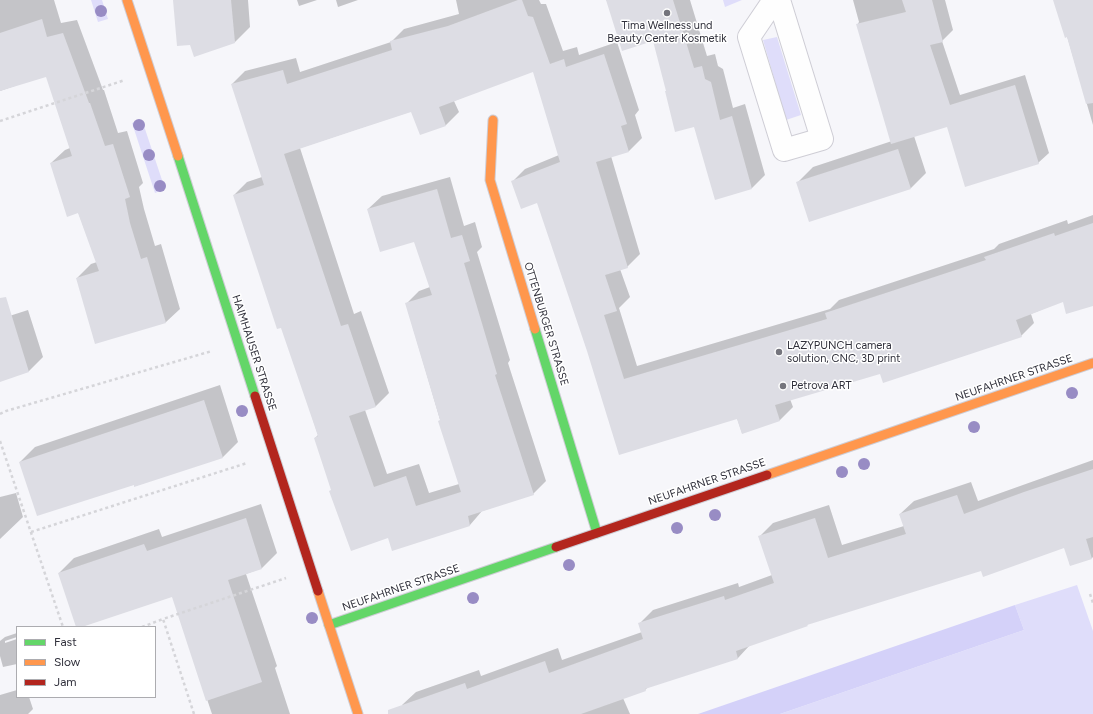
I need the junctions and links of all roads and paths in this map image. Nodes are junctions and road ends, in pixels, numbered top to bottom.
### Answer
1 (127, 0) edge
2 (774, 0) edge
3 (779, 0) edge
4 (150, 72) junction
5 (493, 120) dead end
6 (0, 121) edge
7 (238, 344) junction
8 (1093, 363) edge
9 (0, 414) edge
10 (0, 441) edge
11 (274, 454) junction
12 (31, 532) junction
13 (597, 533) junction
14 (311, 569) junction
15 (1090, 594) dead end
16 (1093, 603) edge
17 (163, 620) junction
18 (329, 625) junction
19 (62, 626) edge
20 (145, 626) edge
21 (194, 714) edge
22 (358, 714) edge

1 - 4 street, HAIMHAUSER STRASSE
2 - 3 street
4 - 6 path
4 - 7 street, HAIMHAUSER STRASSE
5 - 13 street, OTTENBURGER STRASSE
7 - 9 path
7 - 11 street, HAIMHAUSER STRASSE
8 - 13 street, NEUFAHRNER STRASSE
10 - 12 path
11 - 12 path
11 - 14 street, HAIMHAUSER STRASSE
12 - 19 path
13 - 18 street, NEUFAHRNER STRASSE
14 - 17 path
14 - 18 street, HAIMHAUSER STRASSE
15 - 16 path
17 - 20 path
17 - 21 path
18 - 22 street, HAIMHAUSER STRASSE

